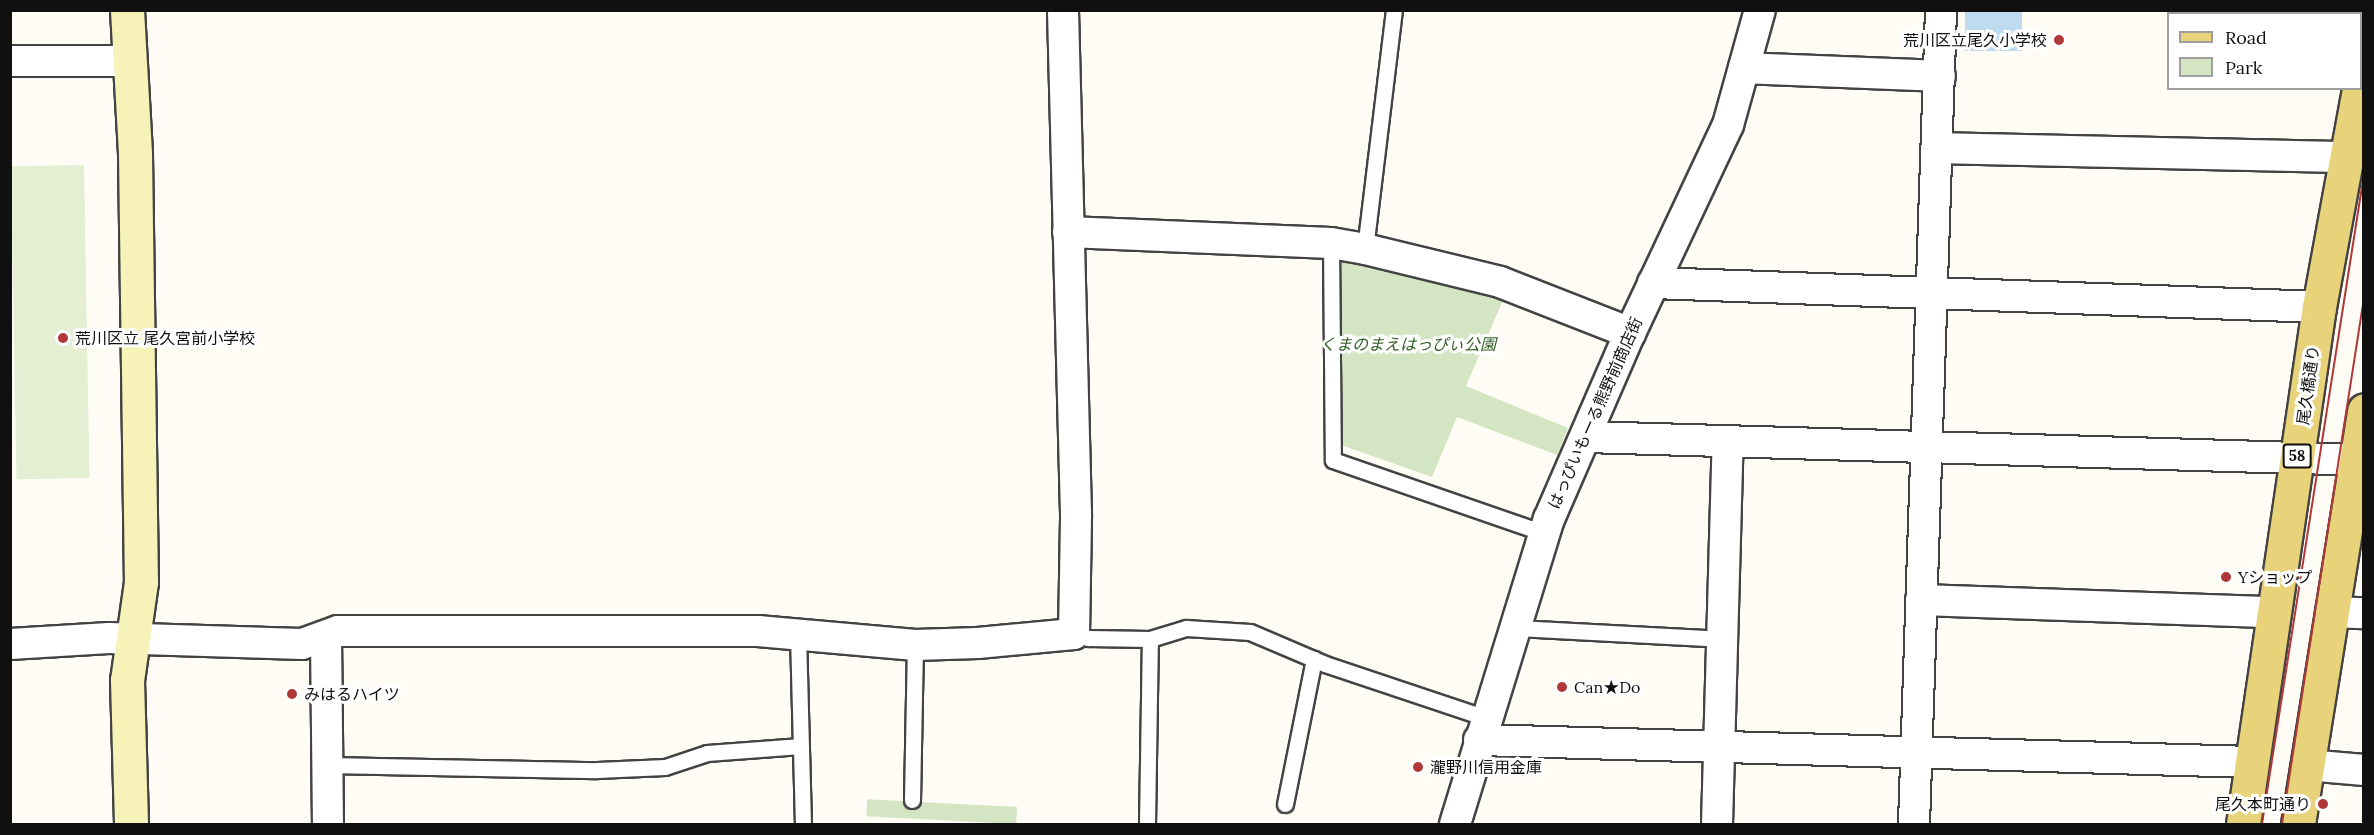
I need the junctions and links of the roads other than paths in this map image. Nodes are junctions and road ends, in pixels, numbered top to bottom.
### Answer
1 (127, 10) edge
2 (1063, 10) edge
3 (1394, 10) edge
4 (1760, 10) edge
5 (1941, 10) edge
6 (10, 61) edge
7 (129, 61) junction
8 (1744, 68) junction
9 (1940, 76) junction
10 (2359, 90) edge
11 (1938, 148) junction
12 (2347, 157) junction
13 (1068, 232) junction
14 (1331, 243) junction
15 (1365, 249) junction
16 (1653, 283) junction
17 (1932, 293) junction
18 (2319, 307) junction
19 (1630, 333) junction
20 (2364, 410) edge
21 (1586, 438) junction
22 (1728, 441) junction
23 (1926, 446) junction
24 (2297, 458) junction
25 (2360, 460) edge
26 (1544, 532) junction
27 (1921, 600) junction
28 (2272, 612) junction
29 (2331, 612) junction
30 (2364, 613) edge
31 (1515, 628) junction
32 (798, 634) junction
33 (1074, 634) junction
34 (326, 636) junction
35 (131, 639) junction
36 (1150, 639) junction
37 (1722, 639) junction
38 (10, 644) edge
39 (915, 645) junction
40 (1314, 659) junction
41 (1483, 729) junction
42 (801, 746) junction
43 (1719, 748) junction
44 (1916, 752) junction
45 (2252, 762) junction
46 (327, 765) junction
47 (2307, 765) junction
48 (2364, 770) edge
49 (912, 800) dead end
50 (1285, 804) dead end
51 (131, 825) edge
52 (328, 825) edge
53 (803, 825) edge
54 (1147, 825) edge
55 (1455, 825) edge
56 (1717, 825) edge
57 (1914, 825) edge
58 (2243, 825) edge
59 (2298, 825) edge

1 - 7 street
2 - 13 street
3 - 15 lane
4 - 8 street, はっぴいもーる熊野前商店街
5 - 9 street
6 - 7 street
7 - 35 street
8 - 9 street
8 - 16 street, はっぴいもーる熊野前商店街
9 - 11 street
10 - 12 main road, 尾久橋通り / 58
11 - 12 street
11 - 17 street
12 - 18 main road, 尾久橋通り / 58
13 - 14 street
13 - 33 street
14 - 15 street
14 - 26 lane
15 - 19 street
16 - 17 street
16 - 19 street, はっぴいもーる熊野前商店街
17 - 18 street
17 - 23 street
18 - 24 main road, 尾久橋通り / 58
19 - 21 street, はっぴいもーる熊野前商店街
20 - 25 main road
21 - 22 street
21 - 26 street, はっぴいもーる熊野前商店街
22 - 23 street
22 - 37 street
23 - 24 street
23 - 27 street
24 - 25 street
24 - 28 main road, 尾久橋通り / 58
25 - 29 main road
26 - 31 street, はっぴいもーる熊野前商店街
27 - 28 street
27 - 44 street
28 - 45 main road, 尾久橋通り / 58
29 - 30 street
29 - 47 main road
31 - 37 lane
31 - 41 street, はっぴいもーる熊野前商店街
32 - 34 street
32 - 39 street
32 - 42 lane
33 - 36 lane
33 - 39 street
34 - 35 street
34 - 46 street
35 - 38 street
35 - 51 street
36 - 40 lane
36 - 54 lane
37 - 43 street
39 - 49 lane
40 - 41 lane
40 - 50 lane
41 - 43 street
41 - 55 street, はっぴいもーる熊野前商店街
42 - 46 lane
42 - 53 lane
43 - 44 street
43 - 56 street
44 - 45 street
44 - 57 street
45 - 58 main road, 尾久橋通り / 58
46 - 52 street
47 - 48 street
47 - 59 main road

